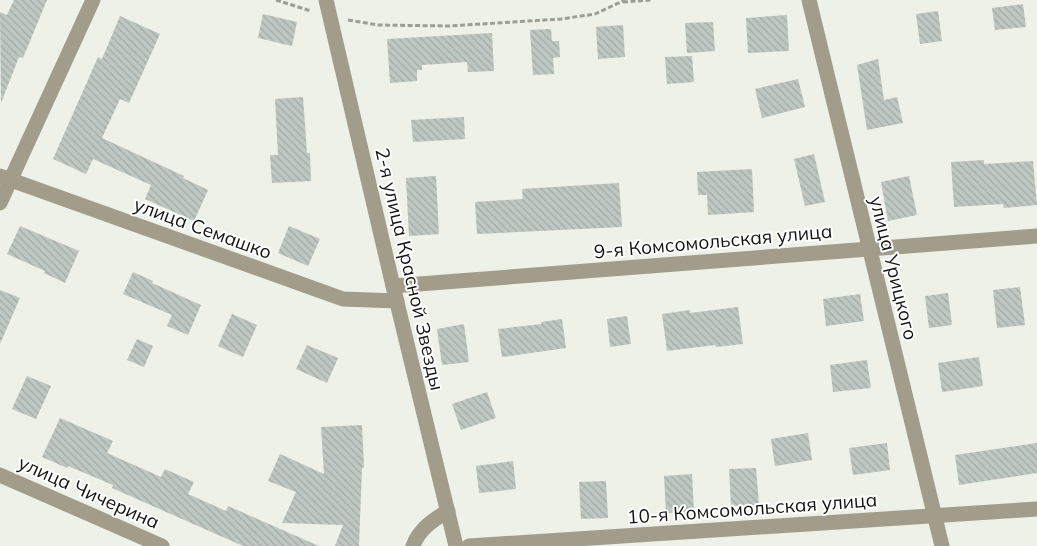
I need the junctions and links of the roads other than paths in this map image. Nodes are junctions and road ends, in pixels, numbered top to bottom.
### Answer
1 (93, 0) edge
2 (326, 0) edge
3 (809, 0) edge
4 (6, 179) edge
5 (0, 204) edge
6 (1037, 236) edge
7 (868, 248) junction
8 (393, 286) junction
9 (397, 301) junction
10 (0, 475) edge
11 (1037, 509) edge
12 (448, 510) junction
13 (936, 517) junction
14 (136, 541) edge
15 (162, 546) edge
16 (413, 546) edge
17 (456, 546) edge
18 (469, 546) edge
19 (942, 546) edge

1 - 4 street
2 - 8 street, 2-я улица Красной Звезды
3 - 7 street, улица Урицкого
4 - 5 street
4 - 9 street, улица Семашко
6 - 7 street, 9-я Комсомольская улица
7 - 8 street, 9-я Комсомольская улица
7 - 13 street, улица Урицкого
8 - 9 street, 2-я улица Красной Звезды
9 - 12 street, 2-я улица Красной Звезды
10 - 14 street, улица Чичерина
11 - 13 street, 10-я Комсомольская улица
12 - 16 street
12 - 17 street, 2-я улица Красной Звезды
13 - 18 street, 10-я Комсомольская улица
13 - 19 street, улица Урицкого
14 - 15 street, улица Чичерина

